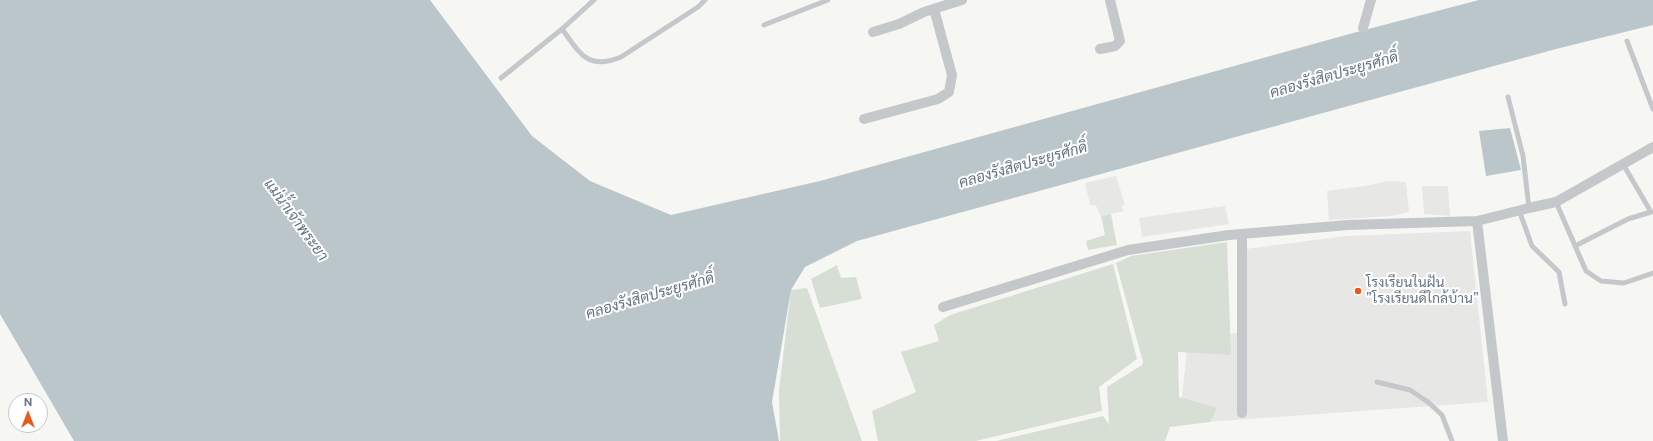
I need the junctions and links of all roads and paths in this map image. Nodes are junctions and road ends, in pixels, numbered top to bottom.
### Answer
1 (594, 0) edge
2 (705, 0) edge
3 (828, 0) edge
4 (962, 0) edge
5 (1110, 0) edge
6 (1371, 0) edge
7 (934, 9) junction
8 (764, 25) dead end
9 (1363, 28) dead end
10 (562, 29) junction
11 (873, 32) dead end
12 (1627, 41) dead end
13 (1100, 49) dead end
14 (501, 78) dead end
15 (1508, 97) dead end
16 (1653, 109) edge
17 (864, 119) dead end
18 (1653, 147) edge
19 (1623, 164) junction
20 (1556, 202) junction
21 (1524, 209) junction
22 (1652, 215) edge
23 (1478, 221) junction
24 (1242, 234) junction
25 (1575, 246) junction
26 (1653, 273) edge
27 (1565, 304) dead end
28 (943, 308) dead end
29 (1377, 382) dead end
30 (1242, 413) dead end
31 (1452, 441) edge
32 (1503, 441) edge

1 - 10 lane
2 - 10 lane
3 - 8 lane
4 - 7 street
5 - 13 street
6 - 9 street
7 - 11 street
7 - 17 street
10 - 14 lane
12 - 16 lane
15 - 21 lane
18 - 19 street
19 - 20 street
19 - 22 lane
20 - 21 street
20 - 25 lane
21 - 23 street
21 - 27 lane
22 - 25 lane
23 - 24 street
23 - 32 street
24 - 28 street
24 - 30 street
25 - 26 lane
29 - 31 lane

